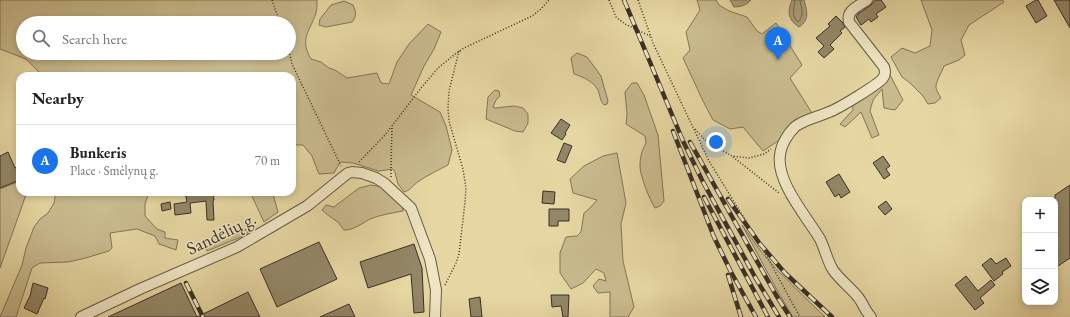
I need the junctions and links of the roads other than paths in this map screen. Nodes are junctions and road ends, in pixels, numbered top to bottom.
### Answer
1 (868, 0) edge
2 (81, 317) edge
3 (435, 317) edge
4 (871, 317) edge

1 - 4 street
2 - 3 street, Sandėlių g.

